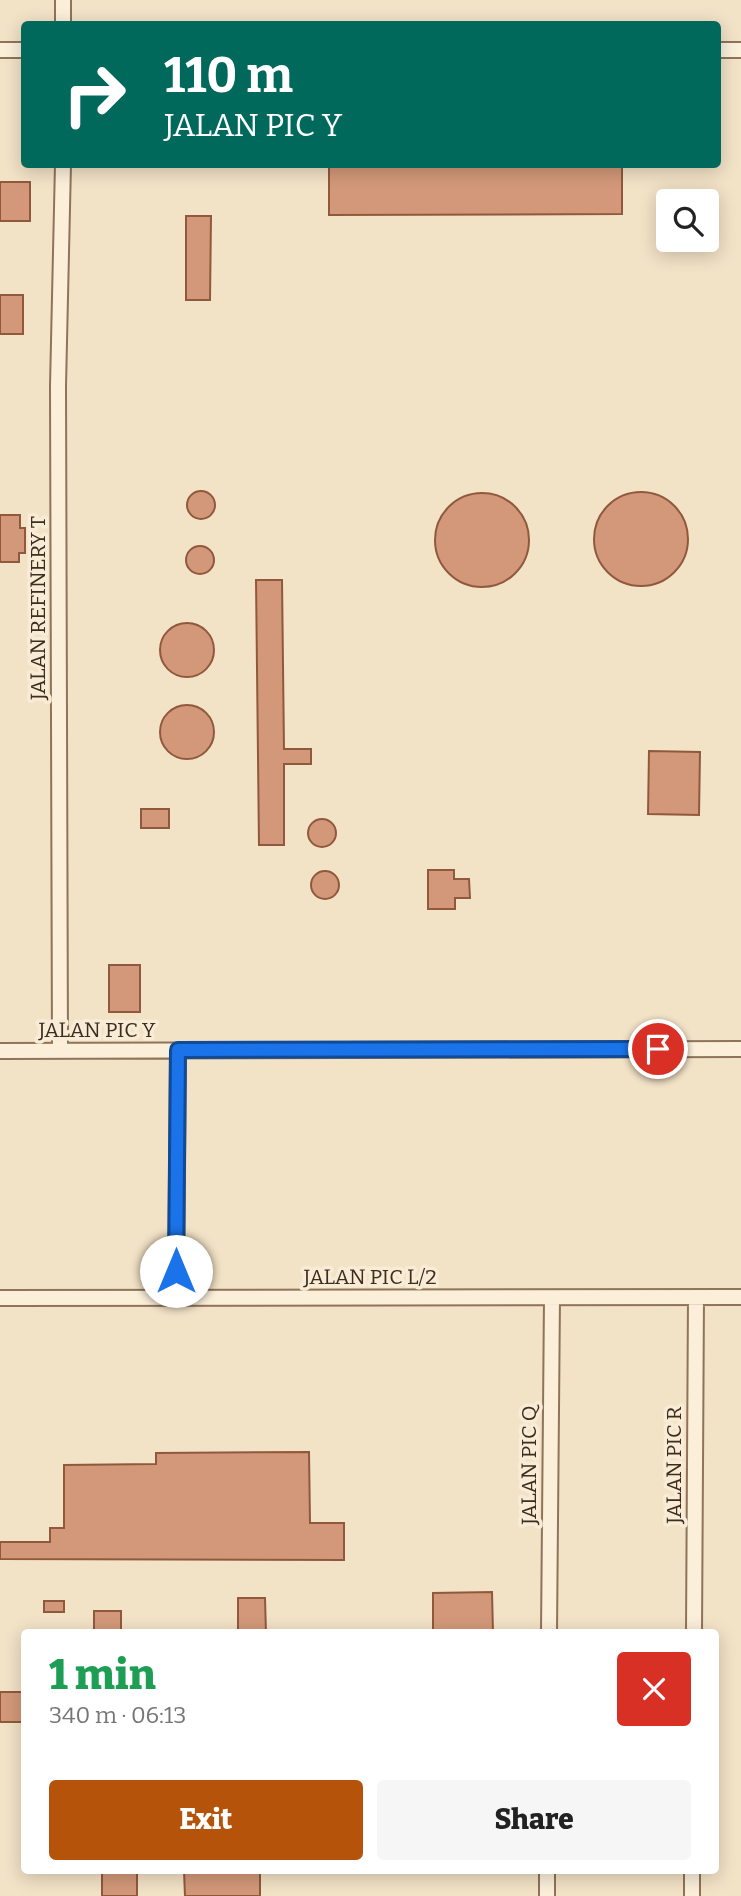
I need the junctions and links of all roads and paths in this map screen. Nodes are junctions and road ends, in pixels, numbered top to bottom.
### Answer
1 (62, 0) edge
2 (63, 21) edge
3 (0, 50) edge
4 (21, 50) edge
5 (721, 50) edge
6 (741, 50) edge
7 (63, 168) edge
8 (741, 1049) edge
9 (178, 1050) junction
10 (0, 1051) edge
11 (60, 1051) junction
12 (696, 1297) junction
13 (741, 1297) edge
14 (0, 1298) edge
15 (176, 1298) junction
16 (552, 1298) junction
17 (549, 1629) edge
18 (694, 1629) edge
19 (547, 1874) edge
20 (692, 1874) edge
21 (547, 1896) edge
22 (692, 1896) edge

1 - 2 street
3 - 4 street
5 - 6 street
7 - 11 street, JALAN REFINERY T
8 - 9 street, JALAN PIC Y
9 - 11 street, JALAN PIC Y
9 - 15 street
10 - 11 street, JALAN PIC Y
12 - 13 street, JALAN PIC L/2
12 - 16 street, JALAN PIC L/2
12 - 18 street, JALAN PIC R
14 - 15 street, JALAN PIC L/2
15 - 16 street, JALAN PIC L/2
16 - 17 street, JALAN PIC Q
19 - 21 street
20 - 22 street

